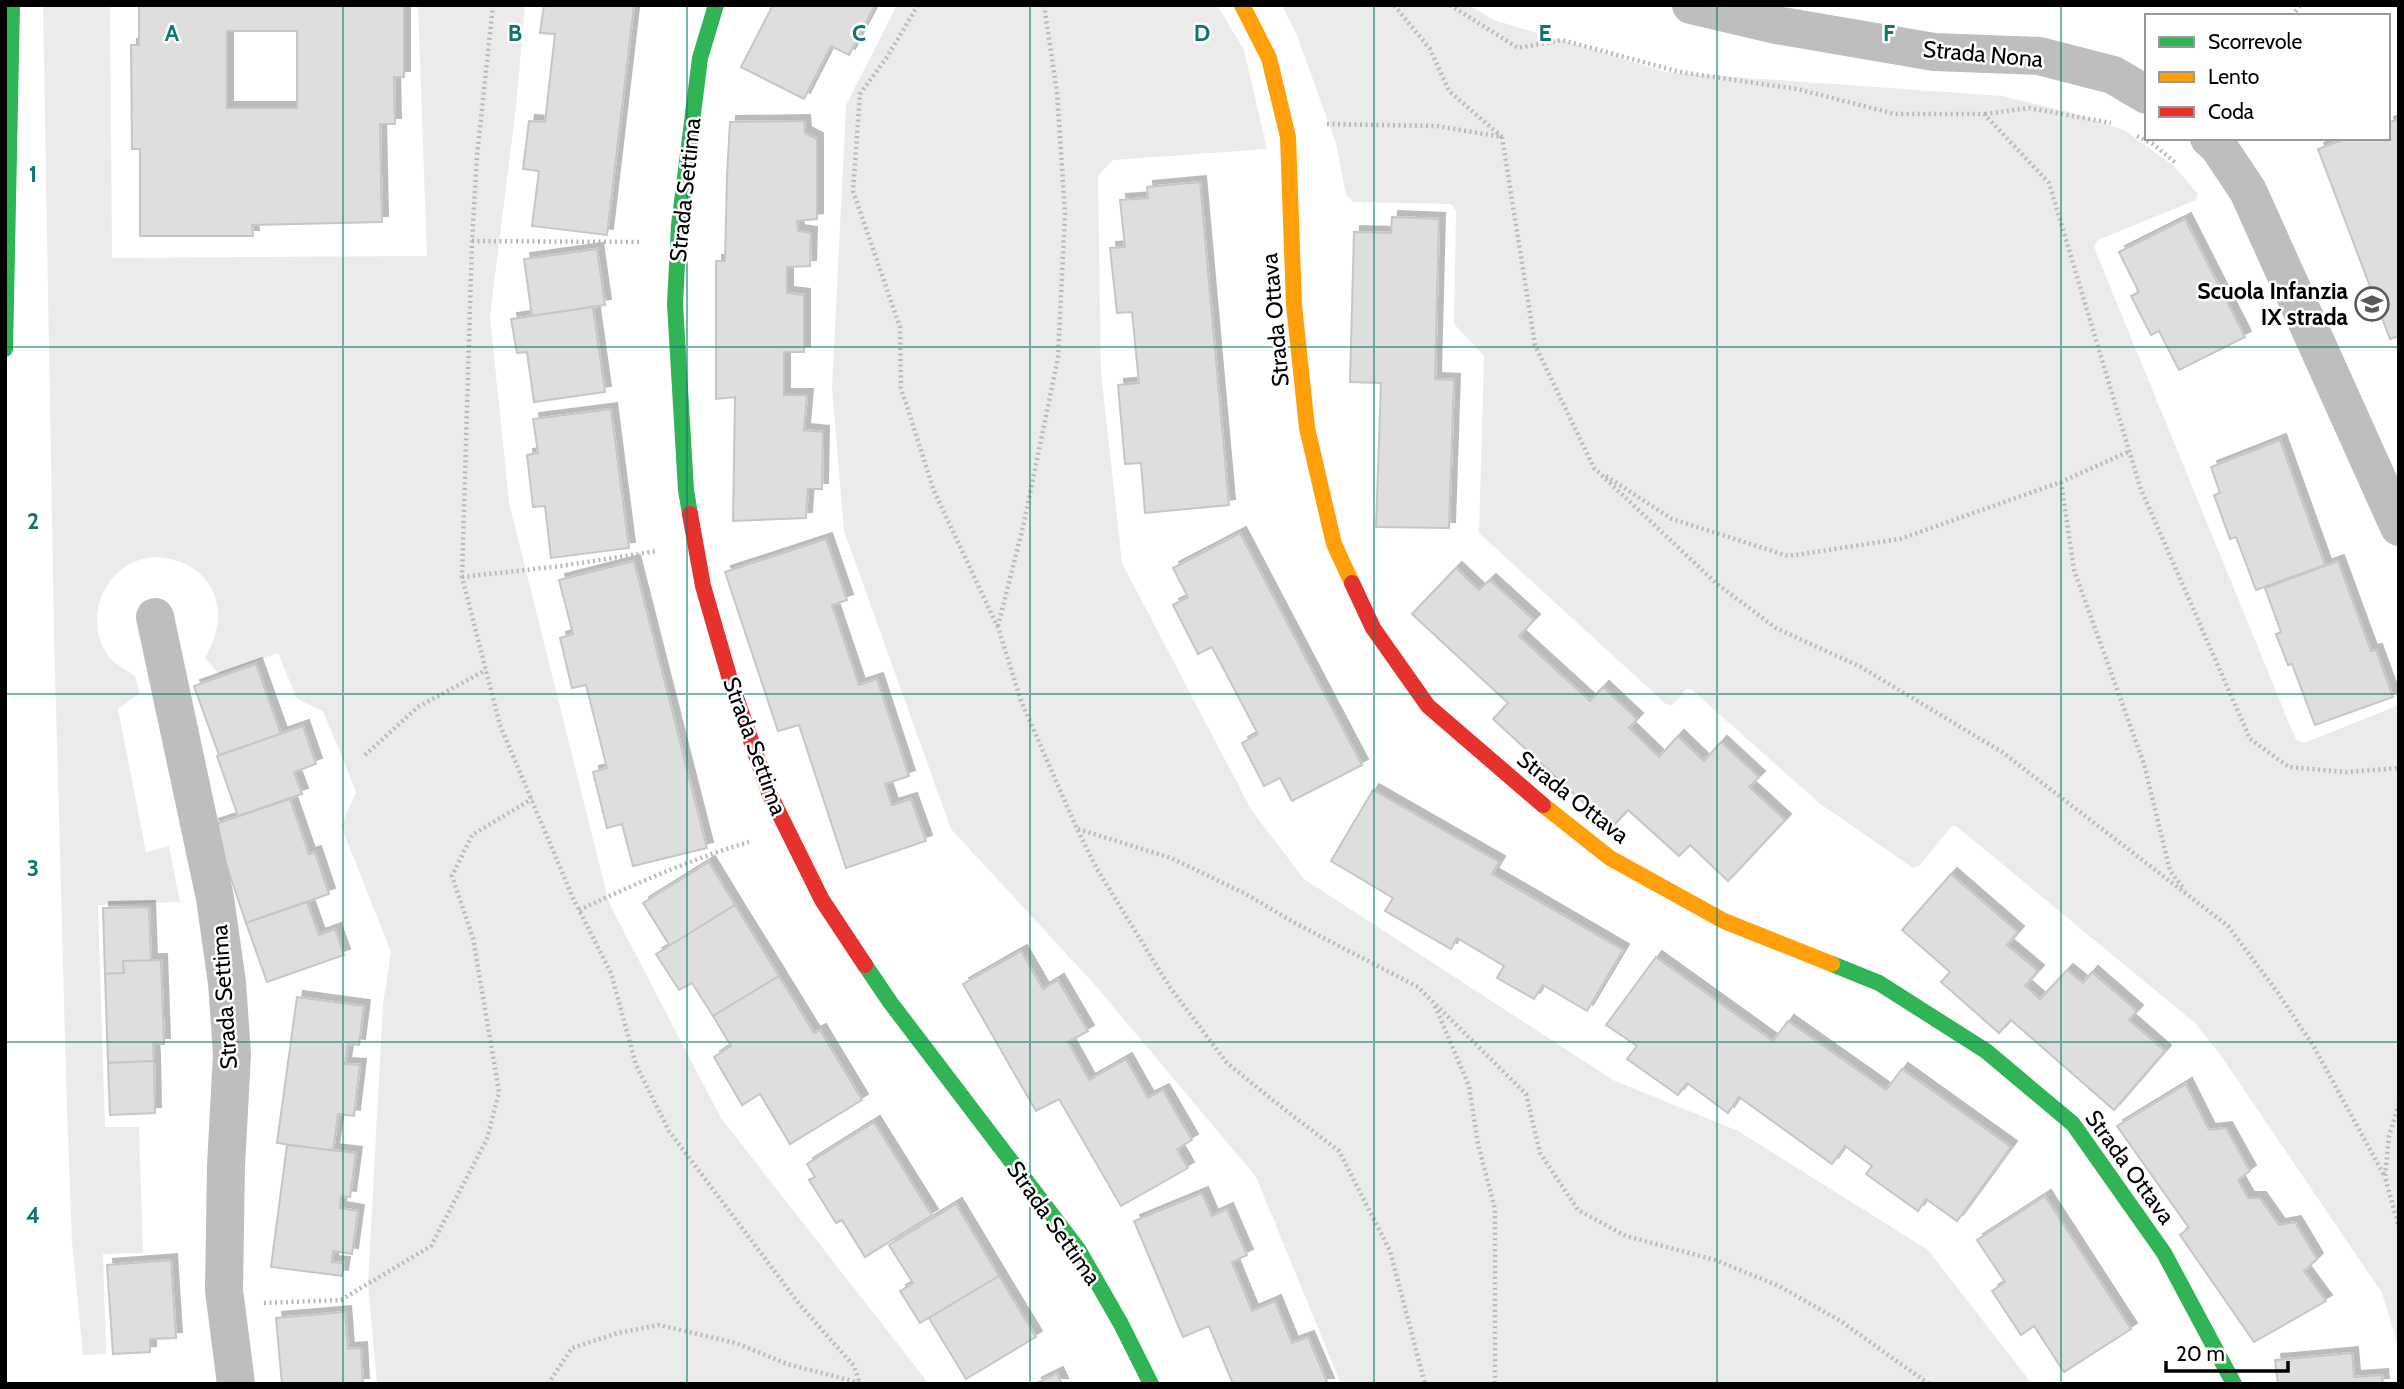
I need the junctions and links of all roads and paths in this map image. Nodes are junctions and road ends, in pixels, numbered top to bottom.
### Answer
1 (12, 5) edge
2 (493, 5) edge
3 (716, 5) edge
4 (918, 5) edge
5 (1044, 5) edge
6 (1242, 5) edge
7 (1394, 5) edge
8 (1450, 5) edge
9 (1691, 5) edge
10 (2145, 94) edge
11 (1984, 114) junction
12 (1284, 124) junction
13 (2119, 127) dead end
14 (2130, 133) dead end
15 (1502, 137) junction
16 (2211, 140) edge
17 (2181, 167) dead end
18 (472, 241) junction
19 (678, 242) junction
20 (5, 349) edge
21 (2130, 451) junction
22 (1594, 468) junction
23 (2061, 482) junction
24 (2399, 527) edge
25 (696, 544) junction
26 (462, 578) junction
27 (155, 617) dead end
28 (999, 630) junction
29 (486, 670) junction
30 (365, 755) dead end
31 (2399, 768) edge
32 (532, 799) junction
33 (1077, 829) junction
34 (787, 831) junction
35 (2189, 896) junction
36 (579, 910) junction
37 (1434, 1002) junction
38 (2399, 1104) edge
39 (2385, 1177) junction
40 (2399, 1228) edge
41 (226, 1305) junction
42 (860, 1383) edge
43 (236, 1384) edge
44 (548, 1384) edge
45 (1151, 1384) edge
46 (1424, 1384) edge
47 (1495, 1384) edge
48 (1929, 1384) edge
49 (2234, 1384) edge

1 - 20 street
2 - 18 path
3 - 19 street, Strada Settima
4 - 28 path
5 - 28 path
6 - 12 street, Strada Ottava
7 - 15 path
8 - 11 path
9 - 10 street, Strada Nona
11 - 13 path
11 - 21 path
12 - 15 path
12 - 49 street, Strada Ottava
14 - 17 path
15 - 22 path
16 - 24 street
18 - 19 path
18 - 26 path
19 - 25 street, Strada Settima
21 - 23 path
21 - 31 path
22 - 23 path
22 - 35 path
23 - 35 path
25 - 26 path
25 - 34 street, Strada Settima
26 - 29 path
27 - 41 street, Strada Settima
28 - 33 path
29 - 30 path
29 - 32 path
32 - 36 path
32 - 41 path
33 - 37 path
33 - 46 path
34 - 36 path
34 - 45 street, Strada Settima
35 - 39 path
36 - 42 path
37 - 47 path
37 - 48 path
38 - 39 path
39 - 40 path
41 - 43 street, Strada Settima
42 - 44 path

